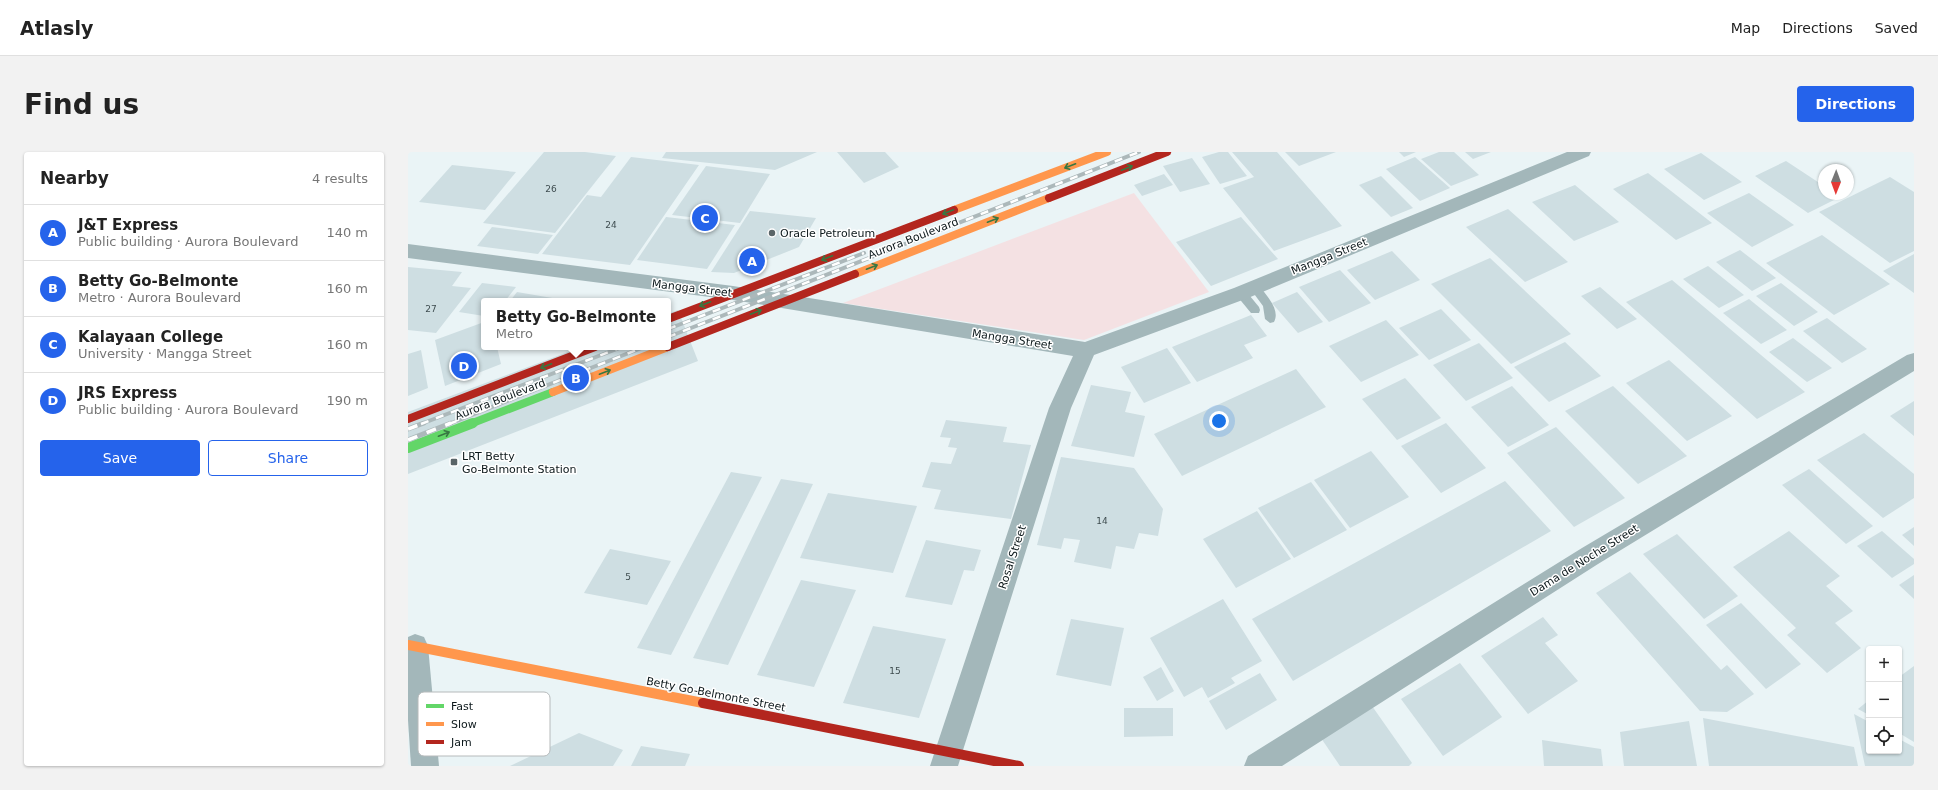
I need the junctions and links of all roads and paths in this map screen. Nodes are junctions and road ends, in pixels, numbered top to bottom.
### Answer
1 (1107, 152) edge
2 (1166, 152) edge
3 (1583, 152) edge
4 (408, 251) edge
5 (1248, 290) junction
6 (733, 293) junction
7 (783, 302) junction
8 (1255, 310) dead end
9 (671, 317) edge
10 (1270, 319) dead end
11 (671, 346) edge
12 (587, 350) edge
13 (660, 350) edge
14 (1086, 350) junction
15 (1914, 361) edge
16 (408, 419) edge
17 (408, 448) edge
18 (412, 646) edge
19 (418, 701) edge
20 (424, 756) edge
21 (946, 760) edge
22 (425, 766) edge
23 (1019, 766) edge
24 (1258, 766) edge

1 -> 6 main road, Aurora Boulevard
7 -> 2 main road, Aurora Boulevard
3 - 5 street, Mangga Street
4 - 6 street, Mangga Street
5 - 8 lane
5 - 10 lane
5 - 14 street, Mangga Street
6 - 7 street, Mangga Street
6 -> 9 main road, Aurora Boulevard
11 -> 7 main road, Aurora Boulevard
7 - 14 street, Mangga Street
12 -> 16 main road, Aurora Boulevard
17 -> 13 main road, Aurora Boulevard
14 - 21 street, Rosal Street
15 - 24 street, Dama de Noche Street
18 - 19 street
18 - 21 main road, Betty Go-Belmonte Street
20 - 22 street
21 - 23 main road, Betty Go-Belmonte Street

